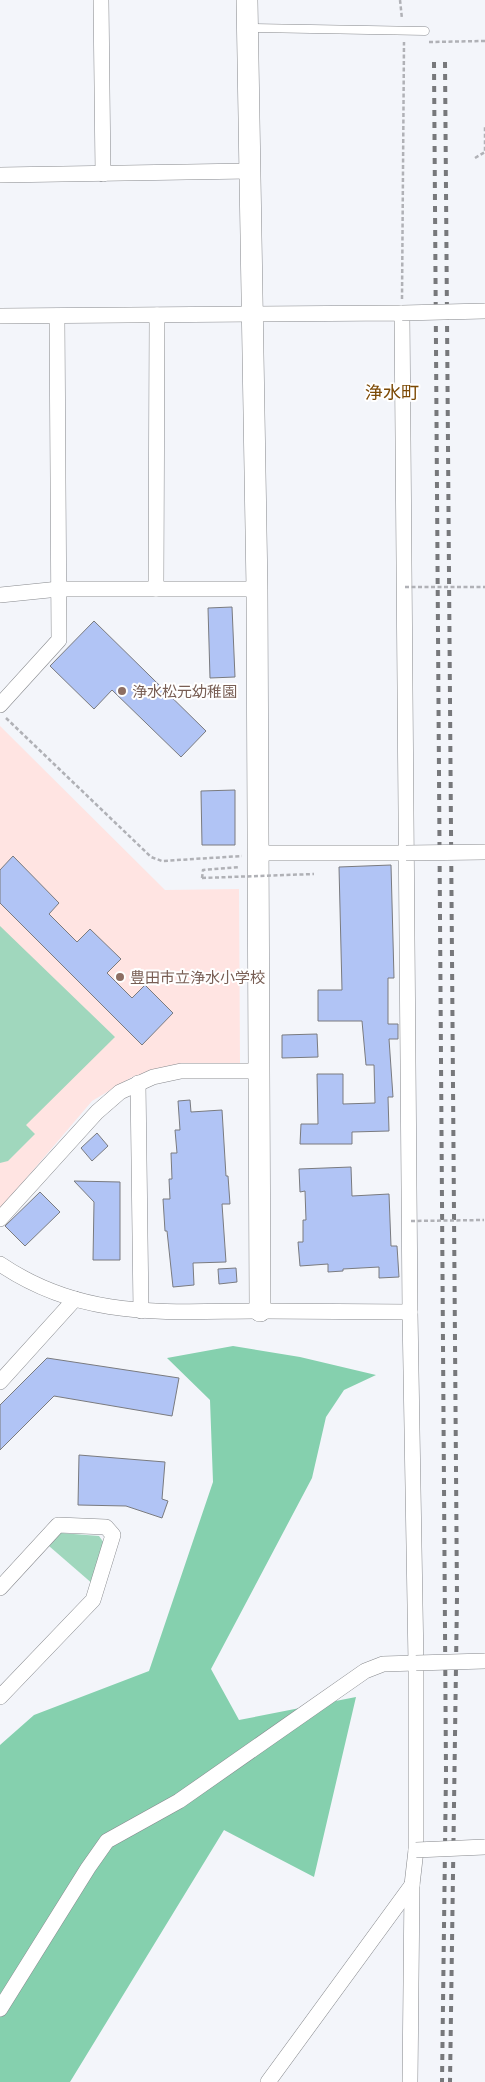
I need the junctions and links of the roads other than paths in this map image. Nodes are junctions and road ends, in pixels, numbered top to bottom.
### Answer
1 (101, 0) edge
2 (247, 0) edge
3 (248, 28) junction
4 (425, 31) dead end
5 (249, 171) junction
6 (103, 174) junction
7 (0, 175) edge
8 (485, 311) edge
9 (402, 313) junction
10 (157, 315) junction
11 (251, 315) junction
12 (0, 316) edge
13 (57, 316) junction
14 (59, 589) junction
15 (156, 589) junction
16 (257, 589) junction
17 (0, 594) edge
18 (0, 705) edge
19 (485, 852) edge
20 (406, 853) junction
21 (249, 859) junction
22 (258, 1071) junction
23 (138, 1083) junction
24 (0, 1219) edge
25 (0, 1264) edge
26 (76, 1299) junction
27 (140, 1311) junction
28 (260, 1311) junction
29 (410, 1312) junction
30 (0, 1382) edge
31 (0, 1588) edge
32 (485, 1661) edge
33 (416, 1663) junction
34 (0, 1697) edge
35 (485, 1847) edge
36 (416, 1850) junction
37 (412, 1885) junction
38 (0, 2009) edge
39 (268, 2082) edge
40 (410, 2082) edge

1 - 6 street
2 - 3 street
3 - 4 lane
3 - 5 street
5 - 6 street
5 - 11 street
6 - 7 street
8 - 9 street, bridge
9 - 11 street
9 - 20 street
10 - 11 street
10 - 13 street
10 - 15 street
11 - 16 street
12 - 13 street
13 - 14 street
14 - 15 street
14 - 17 street
14 - 18 street
15 - 16 street
16 - 21 street
19 - 20 street, bridge
20 - 21 street
20 - 29 street
21 - 22 street
22 - 23 street
22 - 28 street
23 - 24 street
23 - 27 street
25 - 26 street
26 - 27 street
26 - 30 street
27 - 28 street
28 - 29 street
29 - 33 street
31 - 34 street
32 - 33 street, bridge
33 - 36 street
33 - 38 street
35 - 36 street, bridge
36 - 37 street
37 - 39 street
37 - 40 street

